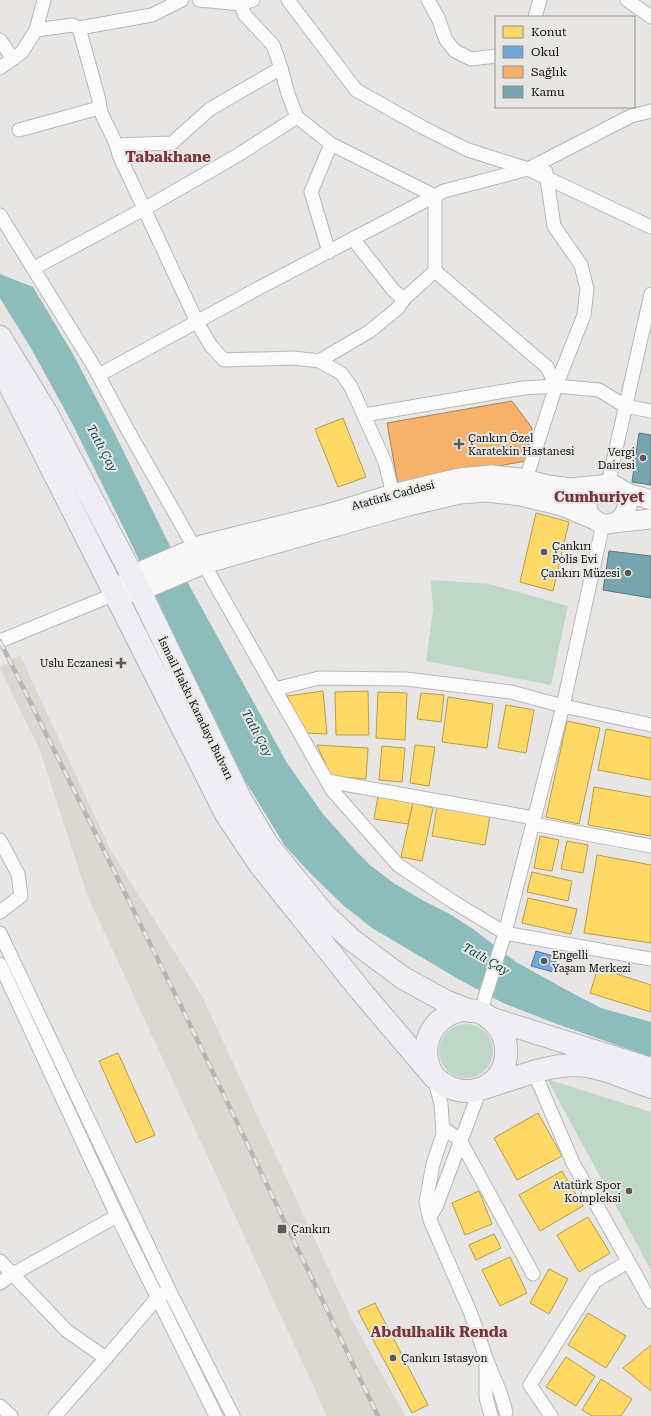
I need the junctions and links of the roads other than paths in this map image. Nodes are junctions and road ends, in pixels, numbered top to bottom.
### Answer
1 (44, 0) edge
2 (182, 0) edge
3 (200, 0) edge
4 (288, 0) edge
5 (428, 0) edge
6 (540, 0) edge
7 (627, 0) edge
8 (247, 2) edge
9 (535, 16) edge
10 (651, 17) edge
11 (79, 28) junction
12 (36, 30) junction
13 (0, 40) edge
14 (495, 56) edge
15 (13, 59) junction
16 (0, 68) edge
17 (281, 68) junction
18 (99, 108) junction
19 (651, 111) edge
20 (297, 117) junction
21 (18, 130) dead end
22 (331, 144) junction
23 (117, 145) junction
24 (544, 161) junction
25 (528, 169) junction
26 (547, 177) junction
27 (435, 196) junction
28 (144, 209) junction
29 (0, 215) edge
30 (651, 227) edge
31 (353, 239) junction
32 (329, 252) junction
33 (34, 268) junction
34 (435, 271) junction
35 (651, 294) edge
36 (404, 299) junction
37 (197, 322) junction
38 (0, 337) edge
39 (319, 361) junction
40 (0, 366) edge
41 (99, 376) junction
42 (556, 386) junction
43 (626, 406) junction
44 (651, 410) edge
45 (364, 415) junction
46 (526, 479) junction
47 (610, 486) junction
48 (393, 494) junction
49 (651, 500) edge
50 (651, 519) edge
51 (603, 522) junction
52 (195, 558) junction
53 (136, 583) junction
54 (115, 594) junction
55 (0, 641) edge
56 (275, 689) junction
57 (563, 706) junction
58 (651, 725) edge
59 (327, 781) junction
60 (534, 821) junction
61 (0, 840) edge
62 (651, 846) edge
63 (0, 912) edge
64 (0, 933) edge
65 (505, 933) junction
66 (651, 960) edge
67 (0, 964) edge
68 (481, 1010) junction
69 (651, 1069) edge
70 (534, 1072) junction
71 (434, 1077) junction
72 (651, 1087) edge
73 (480, 1090) junction
74 (443, 1128) junction
75 (460, 1140) junction
76 (117, 1216) junction
77 (430, 1217) junction
78 (0, 1261) edge
79 (628, 1262) junction
80 (12, 1274) junction
81 (533, 1274) dead end
82 (0, 1283) edge
83 (170, 1290) junction
84 (157, 1298) junction
85 (651, 1302) edge
86 (106, 1358) junction
87 (486, 1358) junction
88 (0, 1406) edge
89 (508, 1414) edge
90 (11, 1416) edge
91 (55, 1416) edge
92 (216, 1416) edge
93 (233, 1416) edge
94 (492, 1416) edge
95 (551, 1416) edge

1 - 12 street
2 - 11 street
3 - 8 street
4 - 25 street
5 - 14 street
6 - 9 street
7 - 10 street
8 - 17 street
11 - 12 street
11 - 18 street
12 - 15 street
13 - 15 street
15 - 16 street
17 - 20 street
17 - 23 street
18 - 21 street
18 - 23 street
19 - 24 street
20 - 22 street
20 - 28 street
22 - 27 street
22 - 32 street
23 - 28 street
24 - 25 street
24 - 26 street
25 - 26 street
25 - 27 street
26 - 30 street
26 - 42 street
27 - 31 street
27 - 34 street
28 - 33 street
28 - 37 street
29 - 33 street
31 - 32 street
31 - 36 street
32 - 37 street
33 - 41 street
34 - 36 street
34 - 42 street
35 - 43 street
36 - 39 street
37 - 39 street
37 - 41 street
38 - 53 highway, İsmail Hakkı Karadayı Bulvarı
39 - 45 street
40 - 54 highway
41 - 52 street
42 - 43 street
42 - 45 street
42 - 46 street
43 - 44 street
43 - 47 street
45 - 48 street
46 - 47 main road, Atatürk Caddesi
46 - 48 main road, Atatürk Caddesi
47 - 49 main road, Atatürk Caddesi
47 - 51 main road
47 - 51 main road
48 - 52 main road, Atatürk Caddesi
50 - 51 main road
51 - 52 main road, Atatürk Caddesi
51 - 57 street
52 - 53 main road
52 - 56 street
53 - 54 main road
53 - 68 highway, İsmail Hakkı Karadayı Bulvarı
54 - 55 street
54 - 71 highway
56 - 57 street
56 - 59 street
57 - 58 street
57 - 60 street
59 - 60 street
59 - 65 street
60 - 62 street
60 - 65 street
61 - 63 street
64 - 83 street
65 - 66 street
65 - 68 street
67 - 76 street
68 - 69 highway, İsmail Hakkı Karadayı Bulvarı
68 - 71 highway
68 - 73 highway
70 - 72 highway
70 - 73 highway
70 - 79 street
71 - 73 highway
71 - 74 street
73 - 75 street
74 - 75 street
74 - 77 street
75 - 77 street
75 - 81 street
76 - 80 street
76 - 84 street
77 - 87 street
78 - 80 street
79 - 85 street
79 - 95 street
80 - 82 street
80 - 86 street
83 - 84 street
83 - 93 street
84 - 86 street
84 - 92 street
86 - 91 street
87 - 89 street
87 - 94 street
88 - 90 street
89 - 94 street

